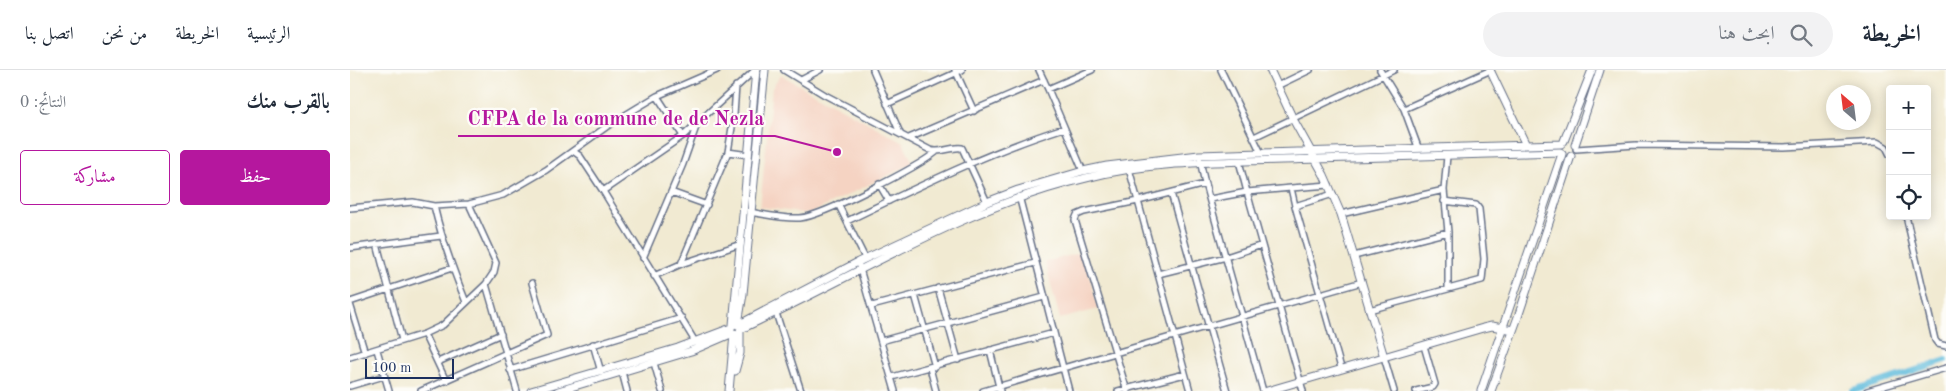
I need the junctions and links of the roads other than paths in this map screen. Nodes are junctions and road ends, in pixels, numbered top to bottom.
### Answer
1 (717, 70) edge
2 (756, 70) edge
3 (765, 70) edge
4 (784, 70) edge
5 (820, 70) edge
6 (873, 70) edge
7 (1039, 70) edge
8 (1092, 70) edge
9 (1221, 70) edge
10 (1270, 70) edge
11 (1310, 70) edge
12 (1380, 70) edge
13 (1394, 70) edge
14 (1490, 70) edge
15 (1592, 70) edge
16 (1600, 70) edge
17 (957, 71) edge
18 (1383, 76) junction
19 (801, 80) junction
20 (1044, 80) junction
21 (736, 86) junction
22 (1277, 86) junction
23 (1048, 89) junction
24 (657, 96) junction
25 (887, 104) junction
26 (1404, 109) junction
27 (974, 111) junction
28 (1293, 119) junction
29 (697, 125) junction
30 (1064, 128) junction
31 (900, 133) junction
32 (683, 136) junction
33 (1254, 137) junction
34 (910, 138) junction
35 (1526, 146) junction
36 (579, 147) junction
37 (1418, 147) junction
38 (1576, 147) junction
39 (1886, 147) edge
40 (1562, 148) junction
41 (573, 151) junction
42 (728, 152) junction
43 (936, 152) junction
44 (1311, 152) junction
45 (1260, 153) junction
46 (749, 155) junction
47 (580, 156) junction
48 (1447, 156) junction
49 (1571, 156) junction
50 (1200, 158) junction
51 (1316, 159) junction
52 (1239, 161) junction
53 (970, 162) junction
54 (1129, 170) junction
55 (1083, 171) junction
56 (879, 184) junction
57 (1205, 184) junction
58 (1329, 185) junction
59 (1291, 188) junction
60 (1444, 190) junction
61 (603, 191) junction
62 (672, 192) junction
63 (1247, 192) junction
64 (1171, 193) junction
65 (1019, 194) junction
66 (1333, 194) junction
67 (1210, 199) junction
68 (888, 201) junction
69 (1138, 201) junction
70 (987, 202) junction
71 (1444, 202) junction
72 (469, 204) junction
73 (838, 204) junction
74 (707, 205) junction
75 (434, 206) junction
76 (1295, 206) junction
77 (350, 208) edge
78 (750, 212) junction
79 (1341, 214) junction
80 (1907, 220) edge
81 (847, 221) junction
82 (1448, 232) junction
83 (441, 236) junction
84 (377, 244) junction
85 (741, 244) junction
86 (1262, 245) junction
87 (350, 248) edge
88 (1354, 256) junction
89 (1226, 257) junction
90 (643, 258) junction
91 (865, 258) junction
92 (1035, 262) junction
93 (682, 264) junction
94 (1192, 265) junction
95 (859, 266) junction
96 (452, 268) junction
97 (1158, 274) junction
98 (654, 276) junction
99 (1362, 282) junction
100 (532, 283) dead end
101 (486, 284) junction
102 (938, 288) junction
103 (388, 290) junction
104 (1448, 290) junction
105 (1321, 294) junction
106 (915, 295) junction
107 (1044, 297) junction
108 (466, 302) junction
109 (350, 305) edge
110 (872, 306) junction
111 (1279, 307) junction
112 (1369, 310) junction
113 (776, 313) junction
114 (1243, 315) junction
115 (1506, 316) junction
116 (1518, 317) junction
117 (682, 318) junction
118 (947, 323) junction
119 (1209, 325) junction
120 (1492, 326) junction
121 (924, 328) junction
122 (1502, 328) junction
123 (736, 329) junction
124 (1512, 330) junction
125 (1054, 333) junction
126 (424, 334) junction
127 (501, 334) junction
128 (1174, 335) junction
129 (402, 340) junction
130 (881, 341) junction
131 (696, 343) junction
132 (593, 344) junction
133 (1424, 346) junction
134 (1946, 346) edge
135 (377, 350) junction
136 (990, 350) junction
137 (1116, 352) junction
138 (365, 353) junction
139 (506, 353) junction
140 (1384, 357) junction
141 (350, 358) edge
142 (958, 360) junction
143 (438, 362) junction
144 (654, 362) junction
145 (932, 367) junction
146 (1062, 367) junction
147 (1341, 368) junction
148 (1946, 368) edge
149 (510, 370) junction
150 (602, 372) junction
151 (622, 372) junction
152 (1185, 374) junction
153 (384, 376) junction
154 (892, 377) junction
155 (1300, 380) junction
156 (446, 381) junction
157 (350, 386) edge
158 (569, 389) edge
159 (999, 389) edge
160 (1126, 390) edge
161 (389, 391) edge
162 (421, 391) edge
163 (516, 391) edge
164 (531, 391) edge
165 (558, 391) edge
166 (627, 391) edge
167 (662, 391) edge
168 (729, 391) edge
169 (801, 391) edge
170 (895, 391) edge
171 (936, 391) edge
172 (983, 391) edge
173 (1069, 391) edge
174 (1118, 391) edge
175 (1190, 391) edge
176 (1227, 391) edge
177 (1265, 391) edge
178 (1303, 391) edge
179 (1394, 391) edge
180 (1416, 391) edge
181 (1482, 391) edge
182 (1491, 391) edge
183 (1867, 391) edge

1 - 24 street
2 - 21 street
2 - 46 main road
3 - 78 main road
4 - 19 street
5 - 19 street
6 - 25 street
7 - 20 street
8 - 23 street
9 - 33 street
10 - 22 main road
11 - 22 street
12 - 18 street
13 - 18 street
14 - 26 street
14 - 35 main road
15 - 40 main road
16 - 38 main road
17 - 25 street
17 - 27 street
18 - 26 street
18 - 28 street
19 - 31 street
20 - 23 street
20 - 27 street
21 - 29 street
21 - 42 street
22 - 28 main road
23 - 30 street
24 - 32 street
24 - 36 street
25 - 31 street
26 - 37 street
27 - 34 street
28 - 33 street
28 - 44 main road
29 - 32 street
29 - 62 street
30 - 53 street
30 - 55 street
31 - 34 street
32 - 61 street
33 - 45 street
34 - 43 street
35 - 37 main road
35 - 40 main road
36 - 41 street
36 - 47 street
37 - 44 main road
38 - 39 street
38 - 40 main road
38 - 49 main road
40 - 48 main road
40 - 49 main road
40 - 115 main road
41 - 47 street
41 - 72 street
42 - 46 street
42 - 74 street
43 - 53 street
43 - 56 street
44 - 45 main road
44 - 51 main road
45 - 50 main road
46 - 85 main road
47 - 61 street
48 - 51 main road
48 - 60 street
49 - 116 main road
50 - 52 main road
50 - 54 main road
50 - 55 main road
50 - 57 street
51 - 52 main road
51 - 58 main road
52 - 63 street
53 - 68 street
53 - 70 street
54 - 65 main road
54 - 69 street
55 - 65 main road
56 - 68 street
56 - 73 street
57 - 64 street
57 - 67 street
58 - 59 street
58 - 66 main road
59 - 63 street
59 - 76 street
60 - 71 street
60 - 79 street
61 - 90 street
62 - 74 street
62 - 90 street
63 - 67 street
63 - 86 street
64 - 69 street
64 - 94 street
65 - 70 main road
65 - 92 street
65 - 95 main road
66 - 76 street
66 - 79 main road
67 - 89 street
68 - 81 street
69 - 97 street
69 - 137 street
70 - 91 main road
71 - 82 street
71 - 104 street
72 - 75 street
72 - 101 street
73 - 78 street
73 - 81 street
74 - 93 street
75 - 77 street
75 - 83 street
76 - 105 street
78 - 123 main road
79 - 88 main road
80 - 134 street
81 - 91 street
82 - 88 street
82 - 104 street
83 - 84 street
83 - 96 street
84 - 87 street
84 - 103 street
85 - 93 street
85 - 123 main road
86 - 89 street
86 - 111 street
88 - 99 main road
89 - 94 street
89 - 114 street
90 - 98 street
91 - 95 main road
92 - 102 street
92 - 107 street
93 - 98 street
94 - 97 street
94 - 119 street
95 - 110 street
95 - 113 main road
95 - 123 main road
96 - 103 street
96 - 108 street
97 - 128 street
98 - 117 street
99 - 105 street
99 - 112 main road
100 - 139 street
101 - 108 street
101 - 127 street
102 - 106 street
102 - 118 street
103 - 109 street
103 - 129 street
104 - 112 street
105 - 111 street
105 - 147 street
106 - 110 street
106 - 121 street
107 - 118 street
107 - 125 street
108 - 126 street
109 - 138 street
110 - 130 street
111 - 114 street
111 - 155 street
112 - 140 main road
113 - 123 main road
113 - 169 street
114 - 119 street
114 - 177 street
115 - 116 main road
115 - 120 main road
115 - 122 main road
116 - 124 main road
117 - 131 street
117 - 132 street
118 - 121 street
118 - 142 street
119 - 128 street
119 - 176 street
120 - 122 main road
120 - 133 main road
121 - 130 street
121 - 145 street
122 - 124 main road
122 - 181 main road
123 - 131 main road
123 - 144 main road
123 - 168 main road
124 - 182 main road
125 - 136 street
125 - 146 street
126 - 129 street
126 - 143 street
127 - 139 street
127 - 143 street
128 - 137 street
128 - 152 street
129 - 135 street
130 - 154 street
131 - 150 main road
132 - 149 street
132 - 150 street
133 - 140 main road
133 - 180 street
135 - 138 street
135 - 153 street
136 - 142 street
136 - 159 street
137 - 146 street
137 - 160 street
138 - 141 street
139 - 149 street
139 - 156 street
140 - 147 main road
140 - 179 street
142 - 145 street
143 - 156 street
144 - 151 main road
144 - 167 street
145 - 154 street
145 - 171 street
146 - 159 street
146 - 173 street
147 - 155 main road
148 - 183 street
149 - 163 street
150 - 164 main road
151 - 158 main road
151 - 166 street
152 - 160 street
152 - 175 street
153 - 157 street
153 - 161 street
154 - 170 street
155 - 177 main road
155 - 178 street
156 - 162 street
158 - 165 main road
159 - 172 street
160 - 174 street

